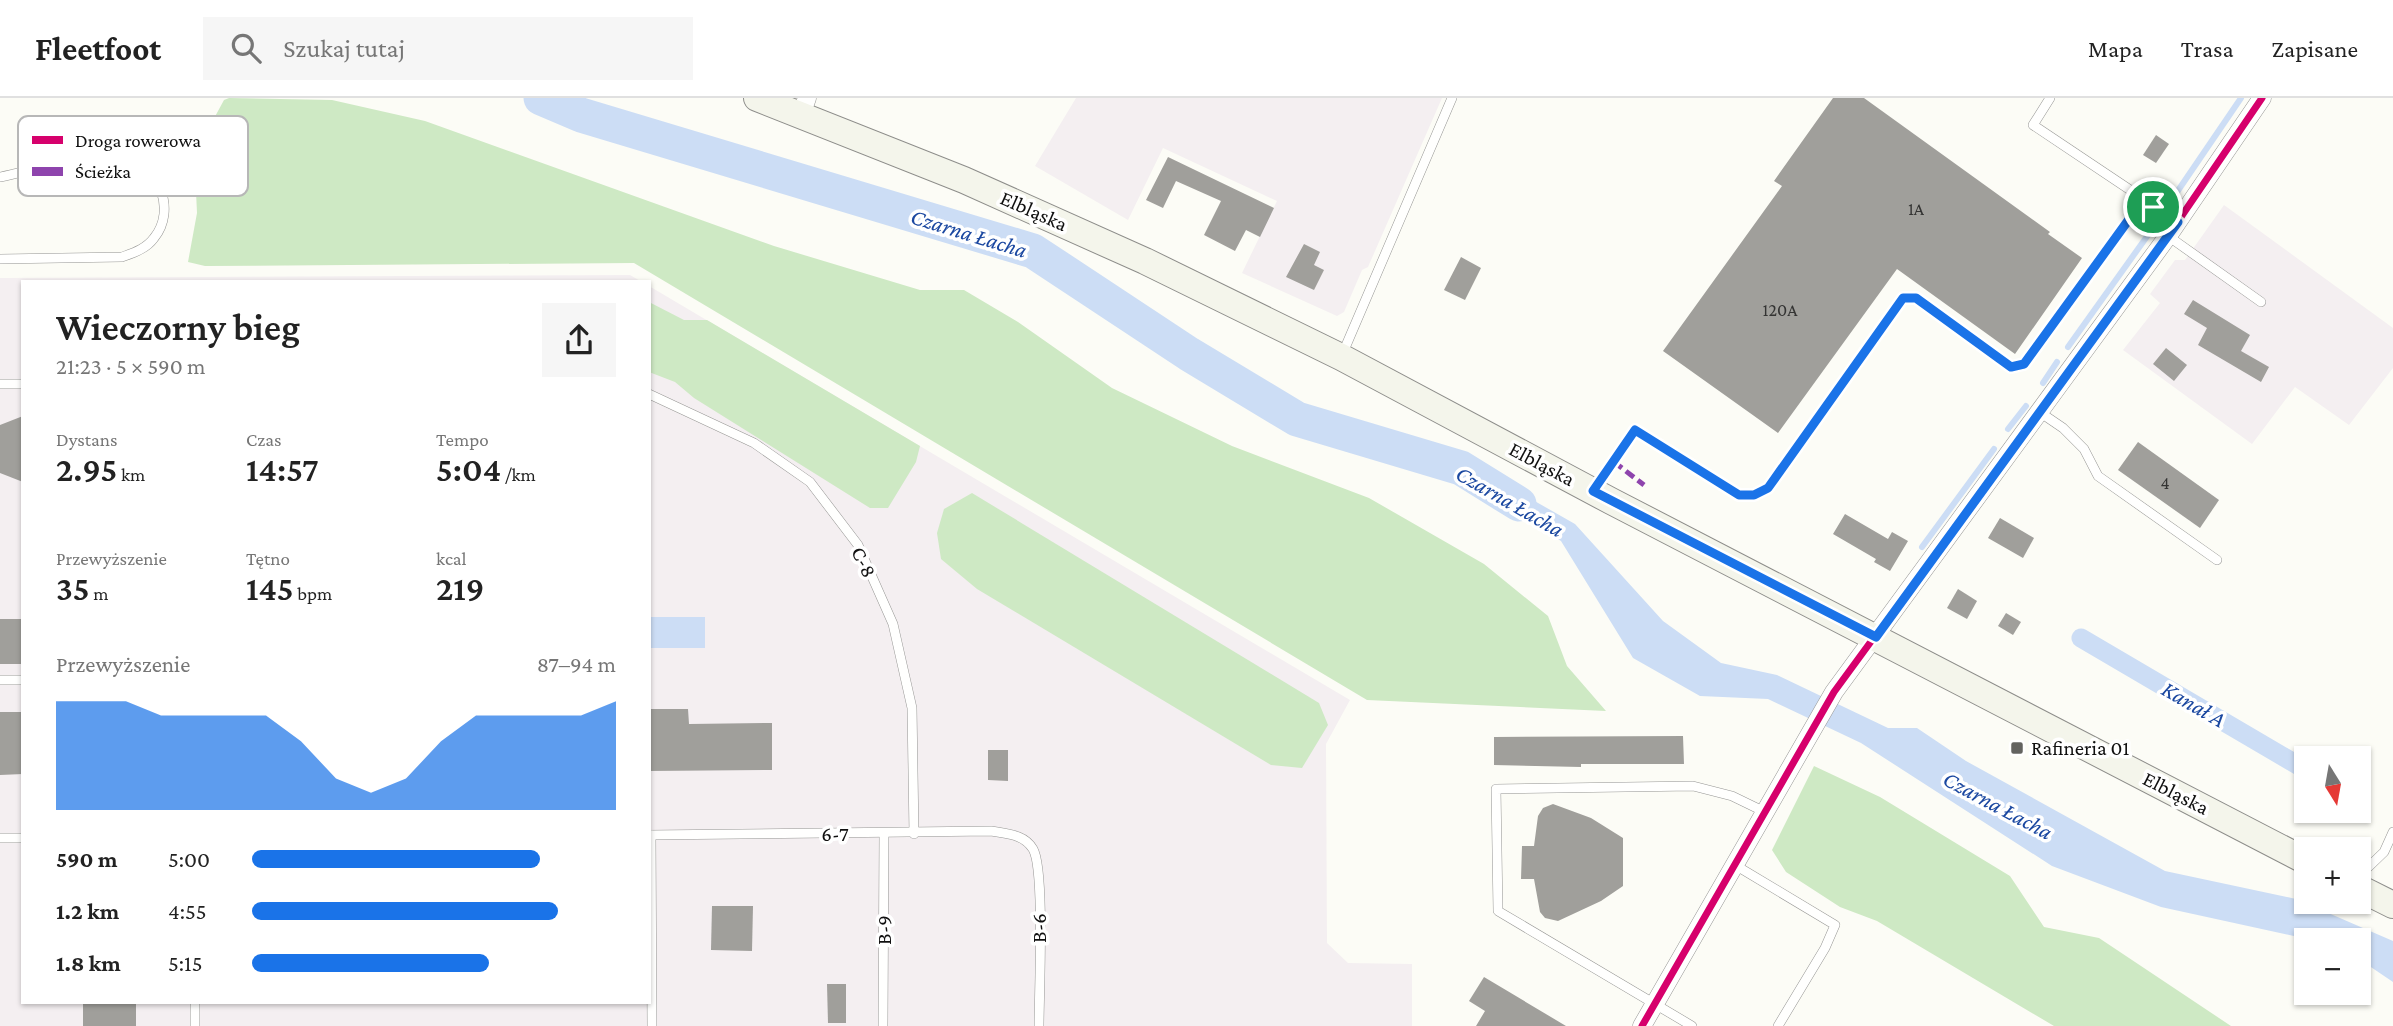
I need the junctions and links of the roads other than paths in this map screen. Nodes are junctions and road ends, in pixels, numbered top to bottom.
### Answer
1 (757, 98) edge
2 (1452, 98) edge
3 (2050, 98) edge
4 (2262, 98) edge
5 (797, 107) edge
6 (18, 173) edge
7 (0, 177) edge
8 (163, 196) edge
9 (2143, 200) junction
10 (2173, 229) junction
11 (0, 259) edge
12 (2261, 302) dead end
13 (1341, 357) junction
14 (0, 384) edge
15 (21, 384) edge
16 (651, 395) edge
17 (2041, 413) junction
18 (1593, 491) junction
19 (2217, 560) dead end
20 (1876, 637) junction
21 (0, 680) edge
22 (21, 680) edge
23 (1765, 812) junction
24 (2393, 832) edge
25 (884, 834) junction
26 (914, 834) junction
27 (651, 835) edge
28 (1021, 836) joint
29 (0, 838) edge
30 (21, 838) edge
31 (2294, 855) edge
32 (2371, 864) edge
33 (1735, 865) junction
34 (2371, 894) edge
35 (2393, 905) edge
36 (651, 930) edge
37 (195, 1004) edge
38 (1655, 1004) junction
39 (195, 1026) edge
40 (652, 1026) edge
41 (883, 1026) edge
42 (1039, 1026) edge
43 (1642, 1026) edge
44 (1692, 1026) edge
45 (1778, 1026) edge

1 - 5 main road, Elbląska
2 - 13 lane
3 - 9 lane
4 - 10 street
5 - 13 main road, Elbląska
6 - 7 lane
8 - 11 lane
9 - 10 lane
9 - 18 lane
10 - 12 lane
10 - 17 street
13 - 18 main road, Elbląska
14 - 15 lane
16 - 26 lane, C-8
17 - 19 lane
17 - 20 street
18 - 20 main road, Elbląska
20 - 23 street
20 - 31 main road, Elbląska
21 - 22 lane
23 - 33 street
23 - 38 lane
24 - 32 lane
25 - 26 lane, 6-7
25 - 27 lane, 6-7
25 - 41 lane, B-9
26 - 28 lane, 6-7
28 - 42 lane, B-6
29 - 30 lane
33 - 38 street
33 - 45 lane
34 - 35 main road
36 - 40 lane
37 - 39 lane
38 - 43 street
38 - 44 lane

